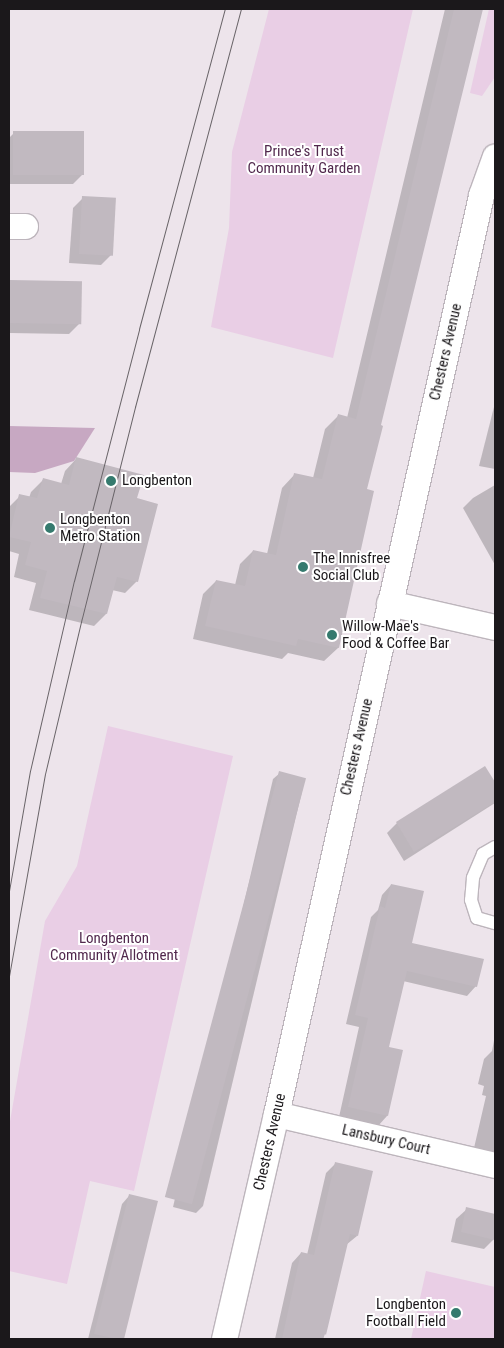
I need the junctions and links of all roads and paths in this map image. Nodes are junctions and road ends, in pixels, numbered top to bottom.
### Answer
1 (495, 156) edge
2 (389, 603) junction
3 (495, 627) edge
4 (495, 847) edge
5 (495, 923) edge
6 (276, 1114) junction
7 (495, 1166) edge
8 (224, 1339) edge

1 - 2 street, Chesters Avenue
2 - 3 street
2 - 6 street, Chesters Avenue
4 - 5 lane
6 - 7 street, Lansbury Court
6 - 8 street, Chesters Avenue

